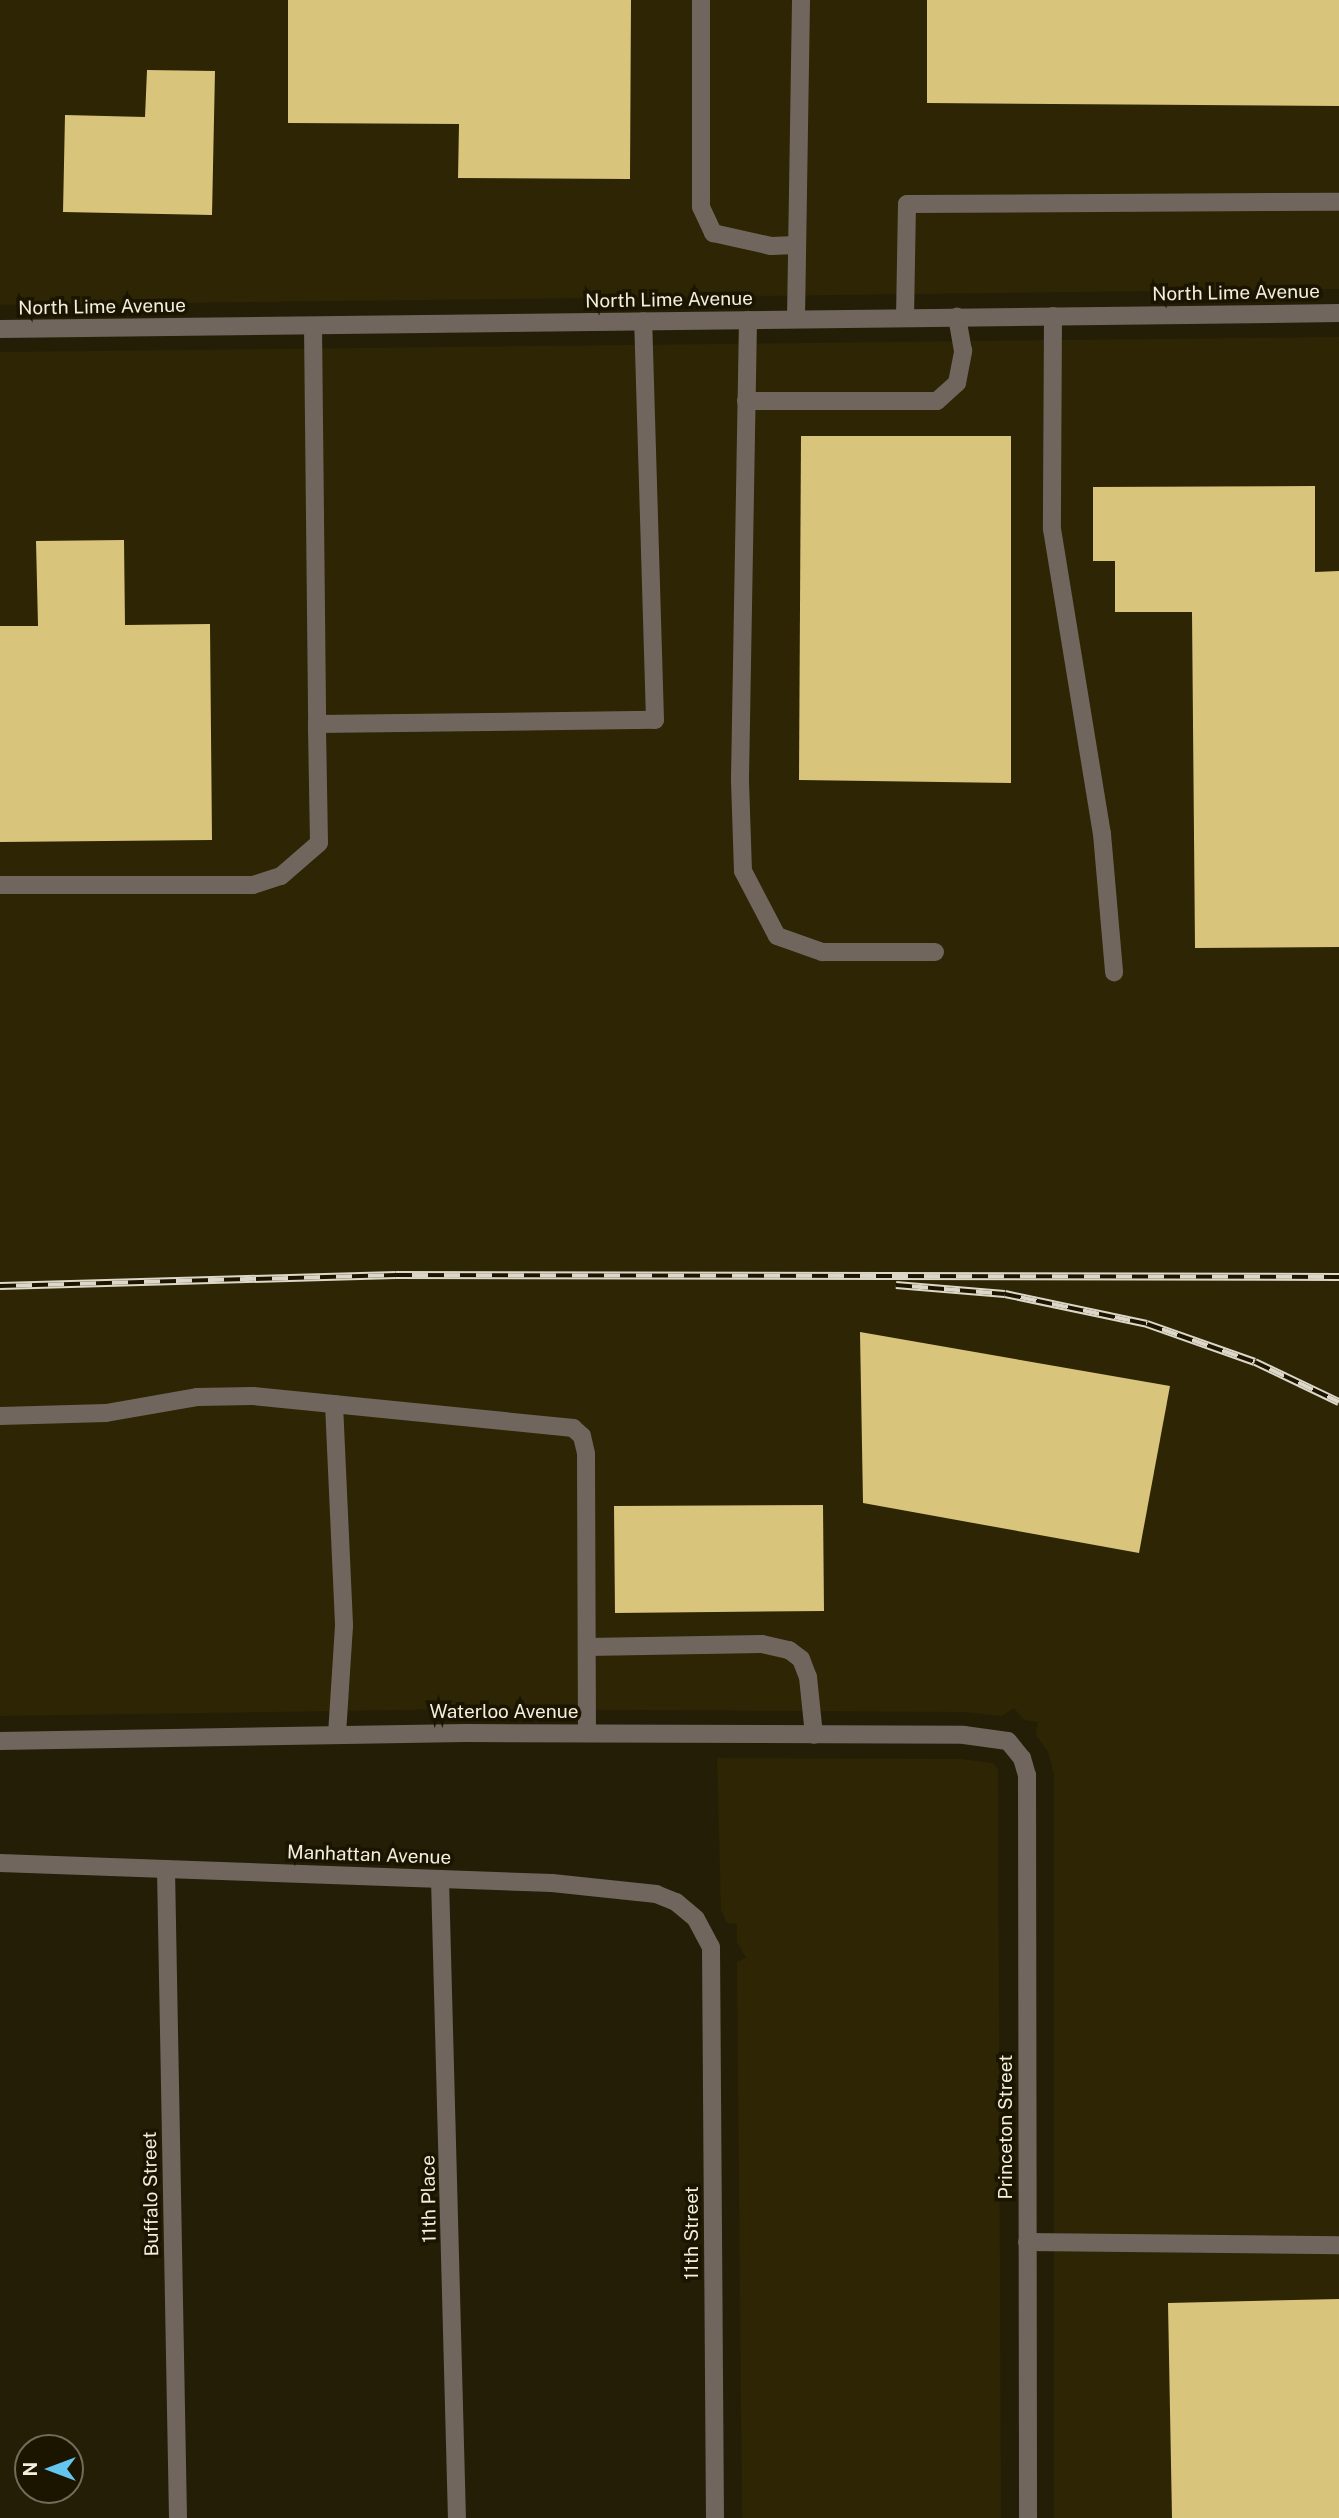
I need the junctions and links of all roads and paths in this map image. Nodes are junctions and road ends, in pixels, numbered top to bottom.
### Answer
1 (701, 0) edge
2 (801, 0) edge
3 (1339, 202) edge
4 (797, 245) junction
5 (1339, 313) edge
6 (1053, 316) junction
7 (957, 317) junction
8 (905, 318) junction
9 (796, 319) junction
10 (748, 320) junction
11 (643, 321) junction
12 (313, 326) junction
13 (0, 329) edge
14 (746, 401) junction
15 (317, 724) junction
16 (0, 885) edge
17 (935, 952) dead end
18 (1114, 972) dead end
19 (334, 1404) junction
20 (0, 1416) edge
21 (587, 1647) junction
22 (587, 1733) junction
23 (337, 1735) junction
24 (814, 1735) junction
25 (0, 1741) edge
26 (1008, 1741) joint
27 (0, 1863) edge
28 (166, 1868) junction
29 (440, 1879) junction
30 (711, 1947) joint
31 (1027, 2242) junction
32 (1339, 2245) edge
33 (178, 2518) edge
34 (457, 2518) edge
35 (715, 2518) edge
36 (1028, 2518) edge

1 - 4 street
2 - 4 street
3 - 8 street
4 - 9 street
5 - 6 street, North Lime Avenue
6 - 7 street, North Lime Avenue
6 - 18 street
7 - 8 street, North Lime Avenue
7 - 14 street
8 - 9 street, North Lime Avenue
9 - 10 street, North Lime Avenue
10 - 11 street, North Lime Avenue
10 - 14 street
11 - 12 street, North Lime Avenue
11 - 15 street
12 - 13 street, North Lime Avenue
12 - 15 street
14 - 17 street
15 - 16 street
19 - 20 street
19 - 21 street
19 - 23 street
21 - 22 street
21 - 24 street
22 - 23 street, Waterloo Avenue
22 - 24 street, Waterloo Avenue
23 - 25 street, Waterloo Avenue
24 - 26 street, Waterloo Avenue
26 - 31 street, Princeton Street
27 - 28 street, Manhattan Avenue
28 - 29 street, Manhattan Avenue
28 - 33 street, Buffalo Street
29 - 30 street, Manhattan Avenue
29 - 34 street, 11th Place
30 - 35 street, 11th Street
31 - 32 street
31 - 36 street, Princeton Street

